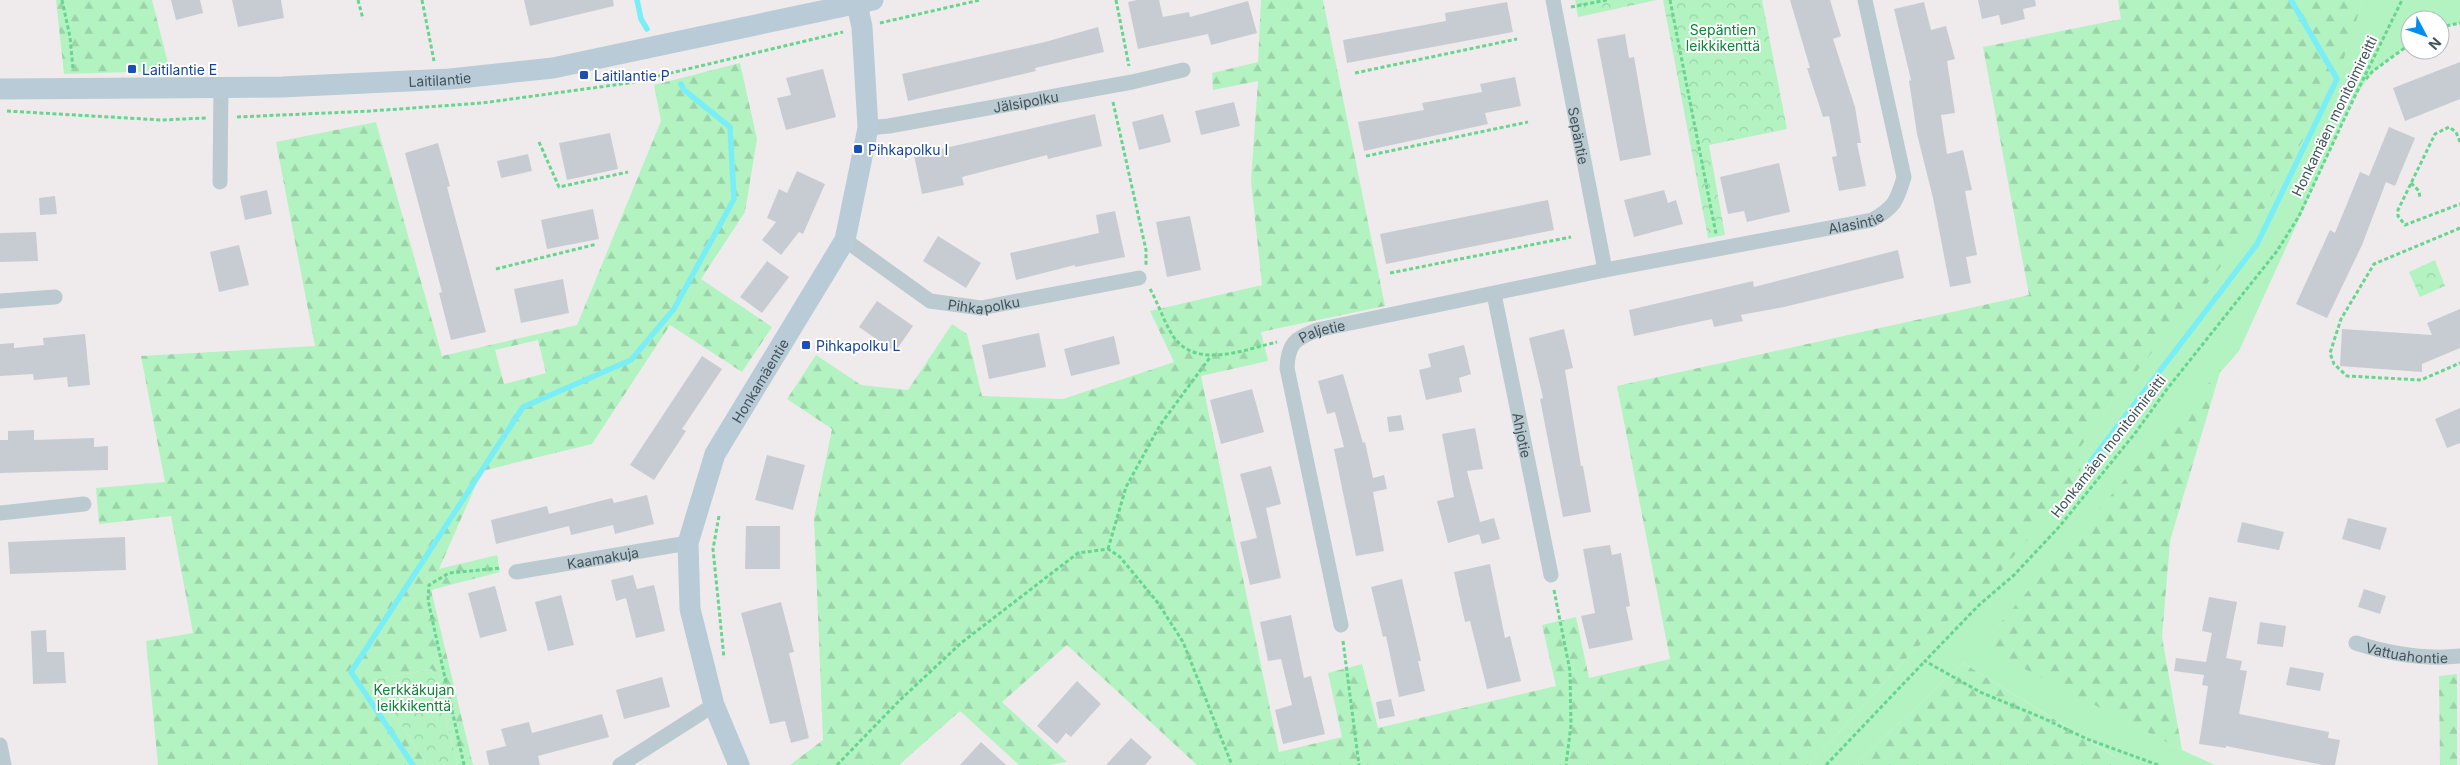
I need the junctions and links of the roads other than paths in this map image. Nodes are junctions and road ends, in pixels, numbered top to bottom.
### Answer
1 (1865, 0) edge
2 (862, 1) edge
3 (1554, 5) edge
4 (1183, 70) dead end
5 (221, 88) junction
6 (0, 89) edge
7 (868, 128) junction
8 (220, 182) dead end
9 (846, 240) junction
10 (1606, 270) junction
11 (1139, 278) road end
12 (1494, 294) junction
13 (55, 297) dead end
14 (0, 301) edge
15 (84, 504) dead end
16 (0, 513) edge
17 (688, 543) junction
18 (516, 572) road end
19 (1551, 575) road end
20 (1341, 625) road end
21 (2356, 643) dead end
22 (2460, 656) edge
23 (714, 705) junction
24 (0, 745) edge
25 (4, 765) edge
26 (620, 765) edge
27 (738, 765) edge

1 - 10 street, Alasintie
2 - 5 street, Laitilantie
2 - 7 street, Honkamäentie
3 - 10 street, Sepäntie
4 - 7 street, Jälsipolku
5 - 6 street, Laitilantie
5 - 8 street
7 - 9 street, Honkamäentie
9 - 11 street, Pihkapolku
9 - 17 street, Honkamäentie
10 - 12 street, Paljetie
12 - 19 street, Ahjotie
12 - 20 street, Paljetie
13 - 14 street
15 - 16 street
17 - 18 street, Kaamakuja
17 - 23 street, Honkamäentie
21 - 22 street, Vattuahontie
23 - 26 street
23 - 27 street, Honkamäentie
24 - 25 street

